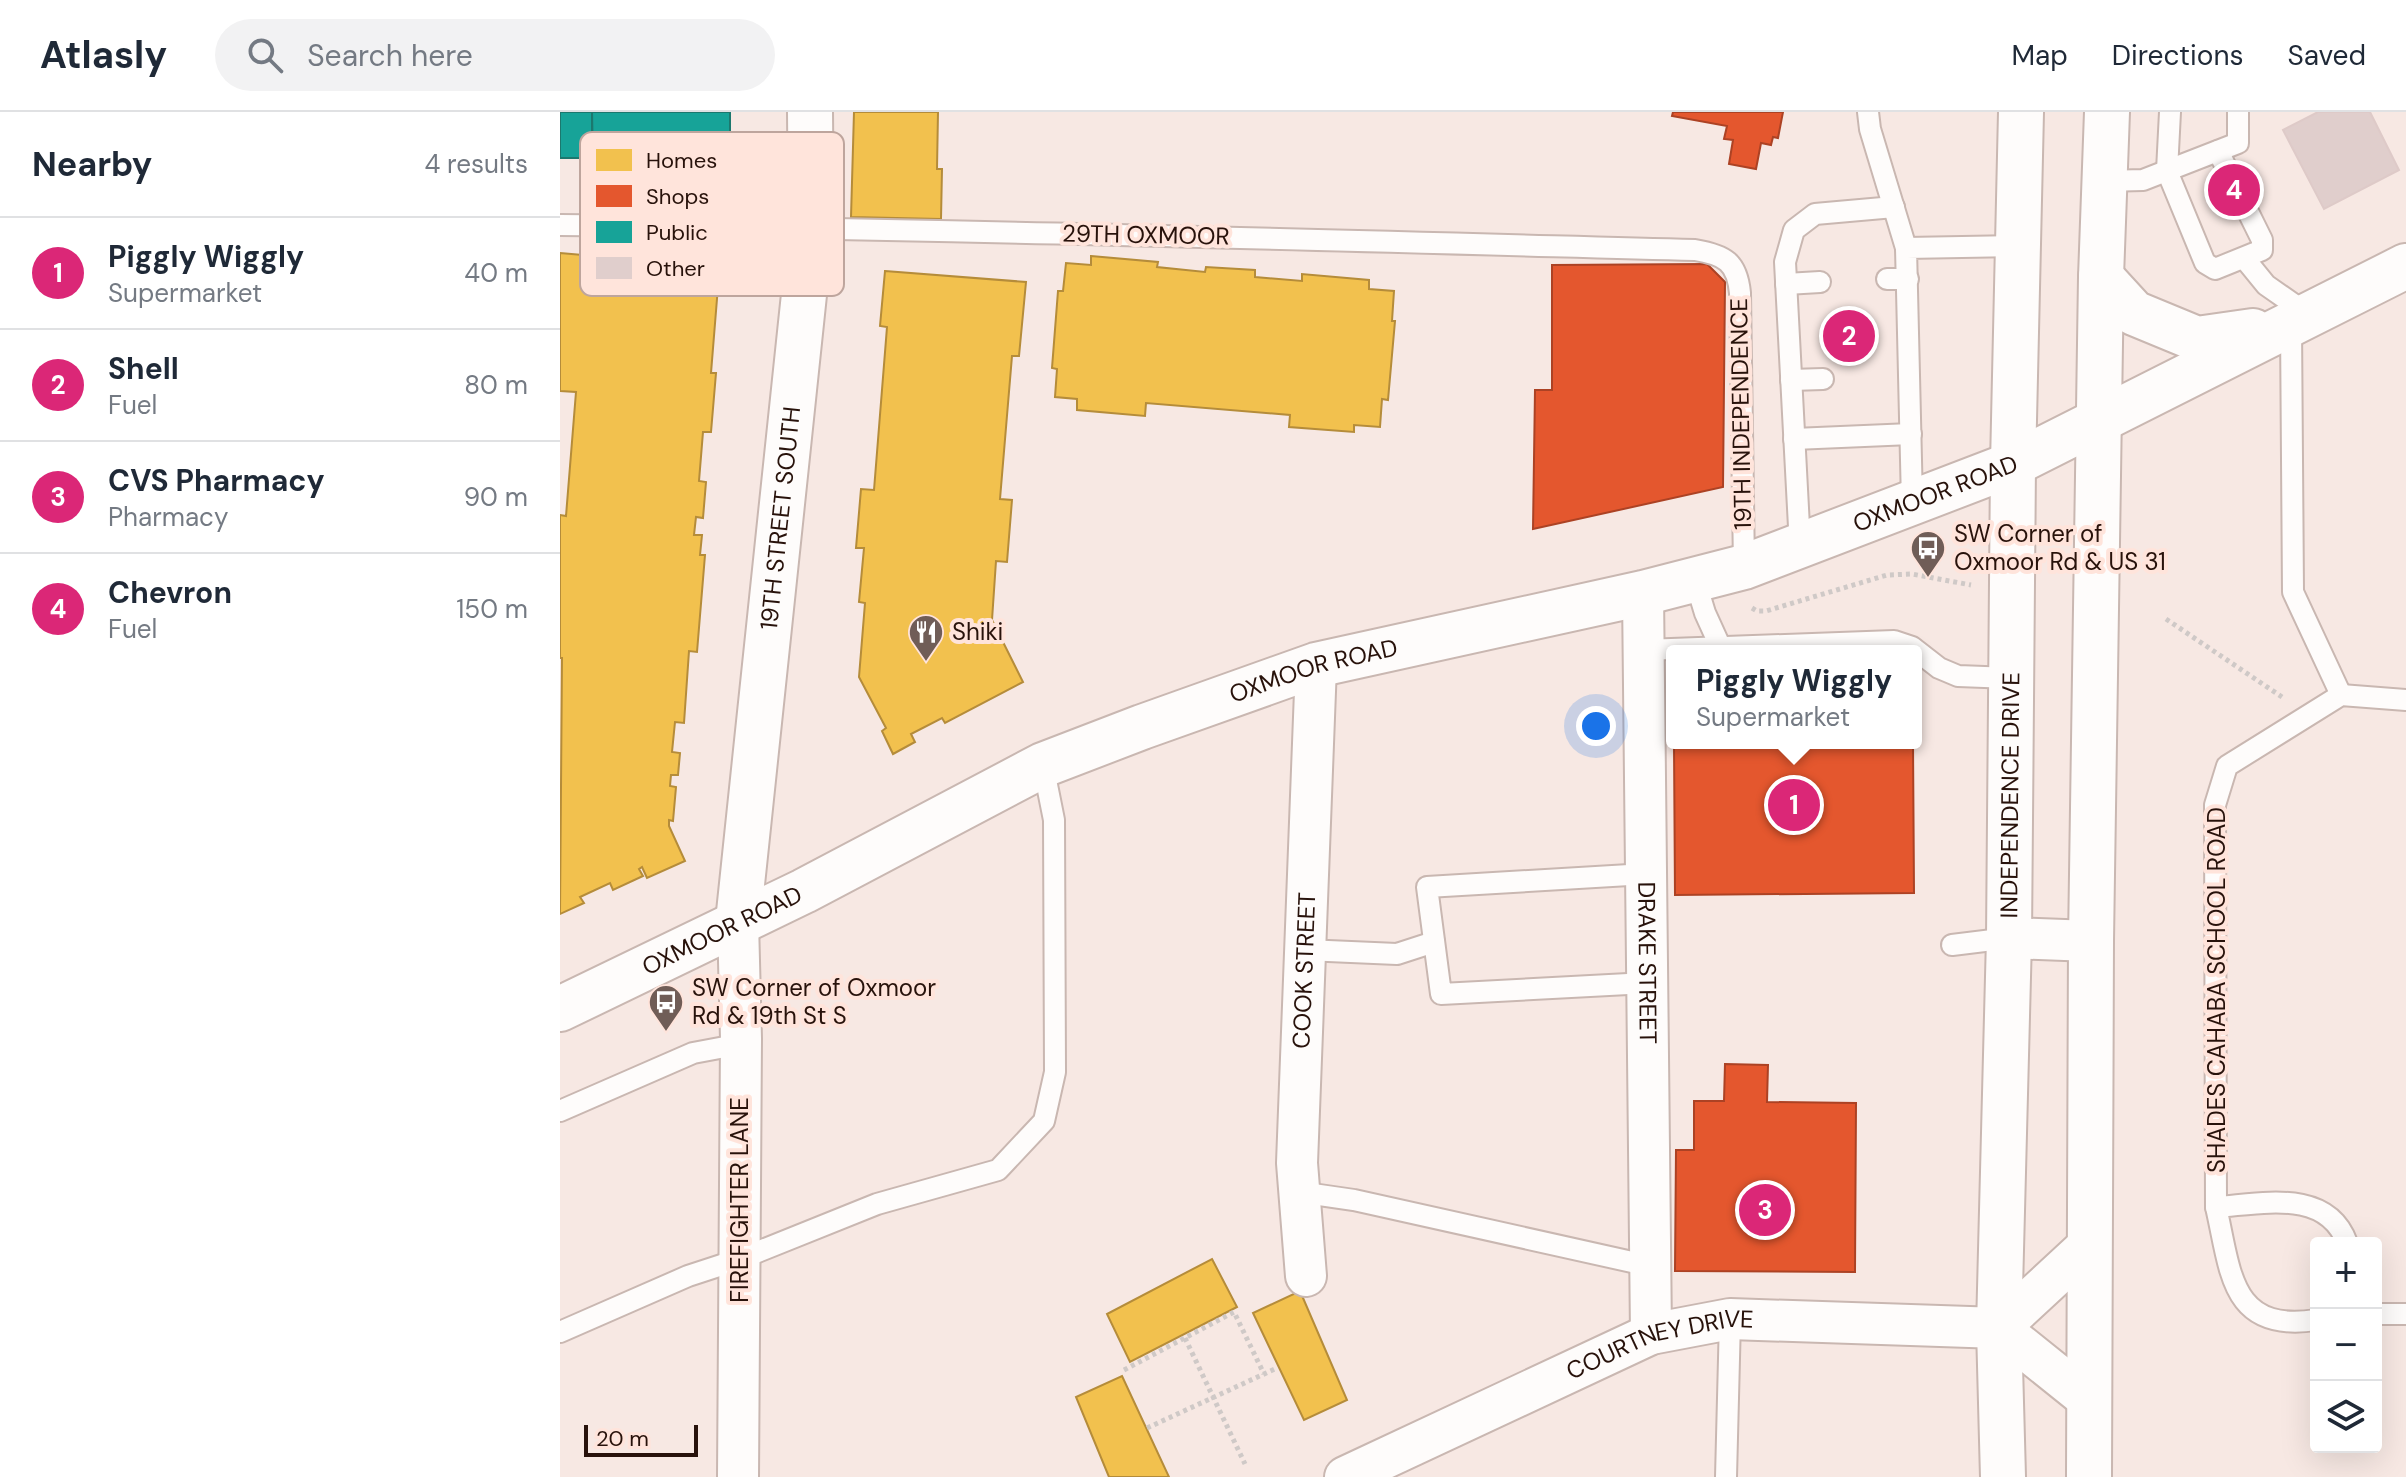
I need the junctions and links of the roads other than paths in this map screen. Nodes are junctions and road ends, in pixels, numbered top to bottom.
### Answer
1 (810, 112) edge
2 (1868, 112) edge
3 (2021, 112) edge
4 (2107, 112) edge
5 (2170, 112) edge
6 (2238, 112) edge
7 (810, 132) edge
8 (2218, 151) junction
9 (2167, 171) junction
10 (2104, 181) junction
11 (1894, 207) junction
12 (560, 225) edge
13 (580, 225) edge
14 (844, 229) edge
15 (2018, 246) junction
16 (1906, 248) junction
17 (2244, 258) junction
18 (1730, 262) joint
19 (2406, 266) edge
20 (2101, 277) junction
21 (1820, 282) dead end
22 (1786, 284) junction
23 (804, 296) edge
24 (2300, 320) junction
25 (1823, 379) dead end
26 (1791, 380) junction
27 (2101, 420) junction
28 (1911, 434) junction
29 (1794, 439) junction
30 (2013, 464) junction
31 (1912, 502) junction
32 (1800, 546) junction
33 (1695, 580) junction
34 (1747, 583) junction
35 (1643, 593) junction
36 (1720, 645) edge
37 (1755, 645) edge
38 (1906, 645) edge
39 (1666, 649) edge
40 (1644, 650) junction
41 (1922, 655) edge
42 (1316, 665) junction
43 (2011, 678) junction
44 (2341, 695) junction
45 (2406, 700) edge
46 (1043, 765) junction
47 (1646, 874) junction
48 (738, 922) junction
49 (2009, 938) junction
50 (2091, 941) junction
51 (1434, 942) junction
52 (1952, 945) dead end
53 (1305, 950) junction
54 (1647, 983) junction
55 (560, 1009) edge
56 (741, 1044) junction
57 (560, 1111) edge
58 (1299, 1192) junction
59 (2216, 1207) junction
60 (2345, 1237) edge
61 (2091, 1243) junction
62 (740, 1259) junction
63 (1650, 1266) junction
64 (1306, 1276) dead end
65 (2382, 1314) edge
66 (2406, 1314) edge
67 (1730, 1319) junction
68 (2310, 1321) edge
69 (1999, 1328) junction
70 (560, 1332) edge
71 (1651, 1334) junction
72 (2090, 1401) junction
73 (738, 1477) edge
74 (1345, 1477) edge
75 (1726, 1477) edge
76 (2003, 1477) edge
77 (2089, 1477) edge

1 - 7 main road, 19TH STREET SOUTH
2 - 11 lane
3 - 15 main road, INDEPENDENCE DRIVE
4 - 10 main road
5 - 9 lane
6 - 8 lane
8 - 9 lane
8 - 17 lane
9 - 10 lane
9 - 17 lane
10 - 20 main road
11 - 16 lane
11 - 22 lane
12 - 13 lane, 29TH OXMOOR
14 - 18 lane, 29TH OXMOOR
15 - 16 lane
15 - 30 main road, INDEPENDENCE DRIVE
16 - 28 lane
17 - 24 lane
18 - 34 lane, 19TH INDEPENDENCE
19 - 24 main road, OXMOOR ROAD
20 - 24 main road
20 - 27 main road
21 - 22 lane
22 - 26 lane
23 - 48 main road, 19TH STREET SOUTH
24 - 27 main road, OXMOOR ROAD
24 - 44 lane
25 - 26 lane
26 - 29 lane
27 - 30 main road, OXMOOR ROAD
27 - 50 main road
28 - 29 lane
28 - 31 lane
29 - 32 lane
30 - 31 main road, OXMOOR ROAD
30 - 43 main road, INDEPENDENCE DRIVE
31 - 32 main road, OXMOOR ROAD
32 - 34 main road, OXMOOR ROAD
33 - 34 main road, OXMOOR ROAD
33 - 35 main road, OXMOOR ROAD
33 - 36 lane
35 - 40 street, DRAKE STREET
35 - 42 main road, OXMOOR ROAD
37 - 38 lane
39 - 40 lane
40 - 47 street, DRAKE STREET
41 - 43 lane
42 - 46 main road, OXMOOR ROAD
42 - 53 street, COOK STREET
43 - 49 main road, INDEPENDENCE DRIVE
44 - 45 lane
44 - 59 lane, SHADES CAHABA SCHOOL ROAD
46 - 48 main road, OXMOOR ROAD
46 - 62 lane
47 - 51 lane
47 - 54 street, DRAKE STREET
48 - 55 main road, OXMOOR ROAD
48 - 56 street, FIREFIGHTER LANE
49 - 50 street
49 - 52 lane
49 - 69 main road, INDEPENDENCE DRIVE
50 - 61 main road
51 - 53 lane
51 - 54 lane
53 - 58 street, COOK STREET
54 - 63 street, DRAKE STREET
56 - 57 lane
56 - 62 street, FIREFIGHTER LANE
58 - 63 lane
58 - 64 street, COOK STREET
59 - 60 lane, SHADES CAHABA SCHOOL ROAD
59 - 68 lane, SHADES CAHABA SCHOOL ROAD
61 - 69 street
61 - 72 main road
62 - 70 lane
62 - 73 street, FIREFIGHTER LANE
63 - 71 street, DRAKE STREET
65 - 66 lane
67 - 69 street, COURTNEY DRIVE
67 - 71 street, COURTNEY DRIVE
67 - 75 lane
69 - 72 street
69 - 76 main road, INDEPENDENCE DRIVE
71 - 74 street, COURTNEY DRIVE
72 - 77 main road

